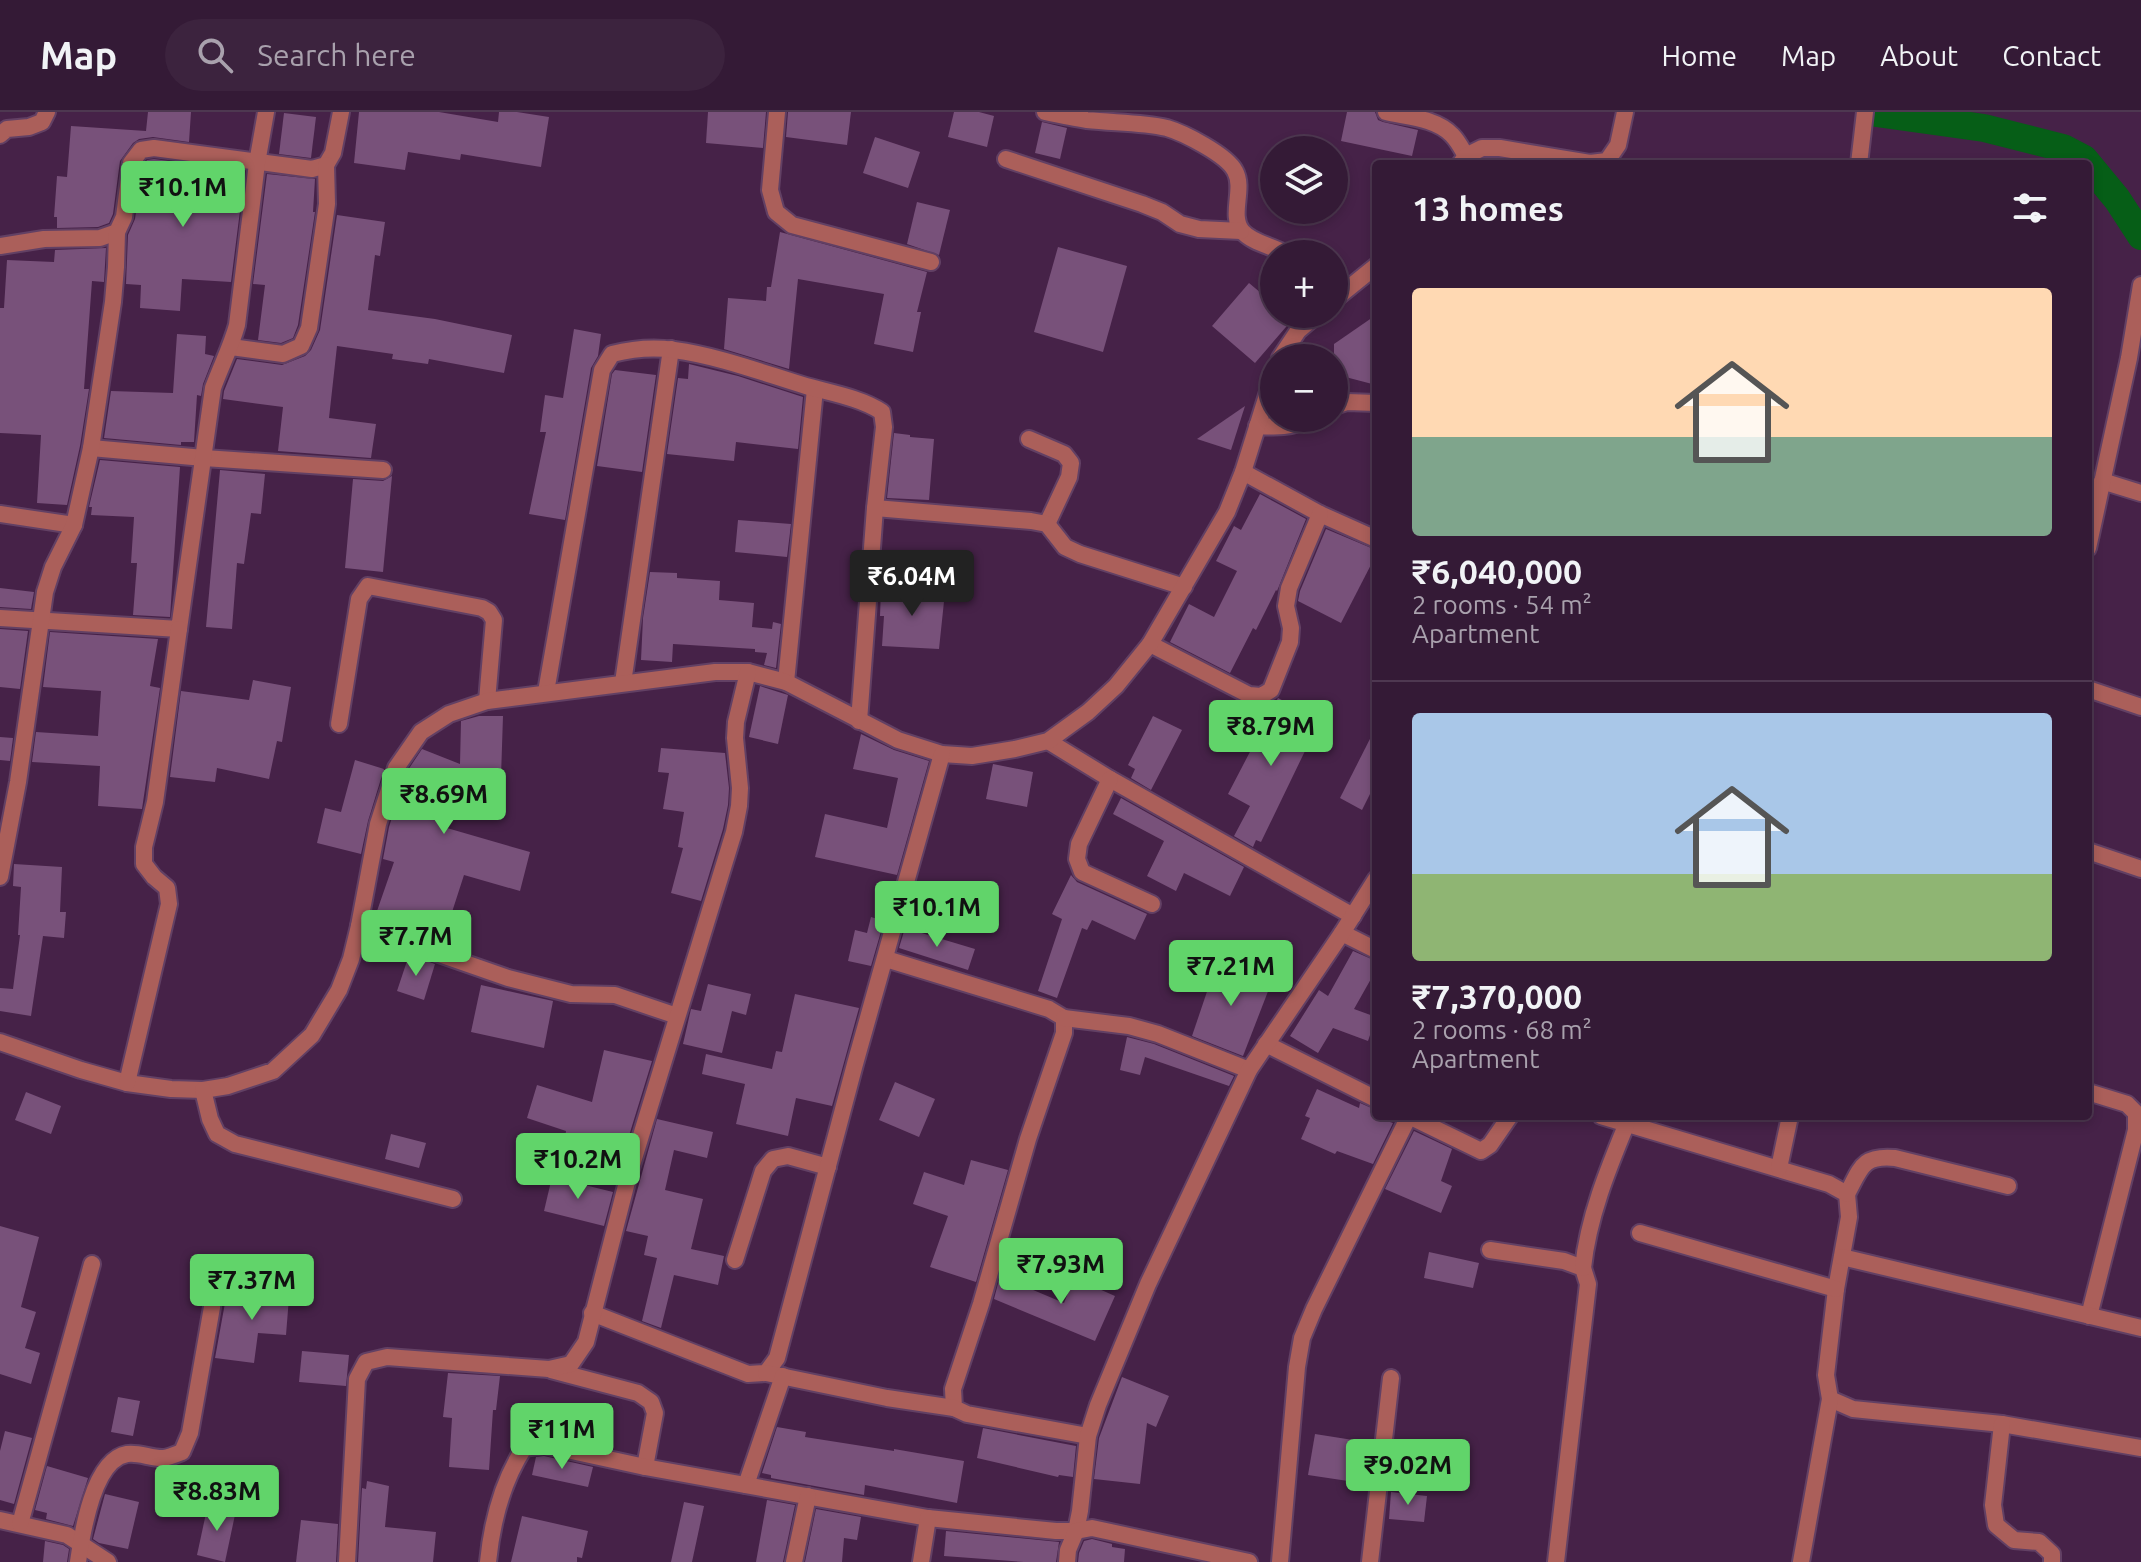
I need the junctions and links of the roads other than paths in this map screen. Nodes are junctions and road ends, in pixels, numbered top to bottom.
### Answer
1 (47, 112) edge
2 (266, 112) edge
3 (341, 112) edge
4 (777, 112) edge
5 (1045, 112) edge
6 (1386, 112) edge
7 (1625, 112) edge
8 (1865, 112) edge
9 (1147, 119) edge
10 (0, 135) edge
11 (1006, 159) dead end
12 (1463, 160) edge
13 (1572, 160) edge
14 (1608, 160) edge
15 (1860, 160) edge
16 (257, 163) junction
17 (326, 165) junction
18 (1241, 231) junction
19 (117, 232) junction
20 (1260, 242) edge
21 (0, 246) edge
22 (931, 262) dead end
23 (1372, 269) edge
24 (2141, 285) edge
25 (1348, 288) edge
26 (1302, 328) edge
27 (1289, 344) edge
28 (231, 347) junction
29 (671, 349) junction
30 (815, 389) junction
31 (1348, 402) edge
32 (1372, 403) edge
33 (1260, 417) edge
34 (1257, 426) junction
35 (1260, 426) edge
36 (1029, 439) dead end
37 (91, 448) junction
38 (204, 458) junction
39 (383, 470) dead end
40 (1243, 472) junction
41 (2102, 481) junction
42 (2141, 493) edge
43 (875, 508) junction
44 (0, 514) edge
45 (1320, 514) junction
46 (1047, 524) junction
47 (74, 525) junction
48 (2092, 529) edge
49 (1372, 537) edge
50 (1184, 587) junction
51 (0, 618) edge
52 (40, 621) junction
53 (179, 629) junction
54 (1150, 644) junction
55 (748, 672) junction
56 (786, 682) junction
57 (623, 683) junction
58 (2092, 690) edge
59 (546, 692) junction
60 (487, 701) junction
61 (2141, 707) edge
62 (859, 721) junction
63 (339, 724) dead end
64 (1048, 741) junction
65 (942, 754) junction
66 (1110, 779) junction
67 (2092, 852) edge
68 (1, 865) edge
69 (2141, 869) edge
70 (1372, 885) edge
71 (1152, 904) dead end
72 (1353, 916) junction
73 (359, 926) junction
74 (1342, 933) junction
75 (1372, 948) edge
76 (886, 959) junction
77 (677, 1016) junction
78 (1064, 1018) junction
79 (0, 1042) edge
80 (1266, 1044) junction
81 (1249, 1070) junction
82 (127, 1083) junction
83 (203, 1090) junction
84 (2092, 1093) edge
85 (1372, 1097) edge
86 (1407, 1120) edge
87 (1417, 1120) edge
88 (1507, 1120) edge
89 (1616, 1120) edge
90 (1789, 1120) edge
91 (1627, 1123) junction
92 (828, 1167) junction
93 (1779, 1168) junction
94 (2008, 1186) dead end
95 (1847, 1194) junction
96 (453, 1199) dead end
97 (1640, 1233) dead end
98 (1490, 1250) dead end
99 (1842, 1257) junction
100 (735, 1260) dead end
101 (92, 1264) dead end
102 (1583, 1268) junction
103 (1836, 1289) junction
104 (212, 1307) dead end
105 (592, 1313) junction
106 (2089, 1316) junction
107 (2141, 1328) edge
108 (549, 1369) junction
109 (766, 1373) junction
110 (783, 1376) junction
111 (1391, 1378) dead end
112 (1830, 1399) junction
113 (954, 1408) junction
114 (2002, 1424) junction
115 (1088, 1436) junction
116 (2141, 1448) edge
117 (645, 1467) junction
118 (746, 1485) junction
119 (808, 1496) junction
120 (928, 1518) junction
121 (0, 1520) edge
122 (20, 1524) junction
123 (1076, 1531) junction
124 (81, 1543) junction
125 (78, 1562) edge
126 (108, 1562) edge
127 (347, 1562) edge
128 (488, 1562) edge
129 (794, 1562) edge
130 (921, 1562) edge
131 (1067, 1562) edge
132 (1249, 1562) edge
133 (1280, 1562) edge
134 (1370, 1562) edge
135 (1556, 1562) edge
136 (1801, 1562) edge
137 (2052, 1562) edge

1 - 10 street
2 - 16 street
3 - 17 street
4 - 22 street
5 - 9 street
6 - 12 street
7 - 14 street
8 - 15 street
9 - 18 street
11 - 18 street
12 - 13 street
16 - 17 street
16 - 19 street
16 - 28 street
17 - 28 street
18 - 20 street
19 - 21 street
19 - 37 street
23 - 25 street
24 - 41 street
26 - 27 street
28 - 38 street
29 - 30 street
29 - 57 street
29 - 59 street
30 - 43 street
30 - 56 street
31 - 32 street
33 - 34 street
34 - 35 street
34 - 40 street
36 - 46 street
37 - 38 street
37 - 47 street
38 - 39 street
38 - 53 street
40 - 45 street
40 - 50 street
41 - 42 street
41 - 48 street
43 - 46 street
43 - 62 street
44 - 47 street
45 - 49 street
45 - 54 street
46 - 50 street
47 - 52 street
50 - 54 street
51 - 52 street
52 - 53 street
52 - 68 street
53 - 82 street
54 - 64 street
55 - 56 street
55 - 57 street
55 - 77 street
56 - 62 street
57 - 59 street
58 - 61 street
59 - 60 street
60 - 63 street
60 - 73 street
62 - 65 street
64 - 65 street
64 - 66 street
65 - 76 street
66 - 71 street
66 - 72 street
67 - 69 street
70 - 72 street
72 - 74 street
73 - 77 street
73 - 83 street
74 - 75 street
74 - 80 street
76 - 78 street
76 - 92 street
77 - 105 street
78 - 81 street
78 - 113 street
79 - 82 street
80 - 81 street
80 - 85 street
81 - 115 street
82 - 83 street
83 - 96 street
84 - 106 street
86 - 133 street
87 - 88 street
89 - 91 street
90 - 93 street
91 - 93 street
91 - 102 street
92 - 100 street
92 - 109 street
93 - 95 street
94 - 95 street
95 - 99 street
97 - 103 street
98 - 102 street
99 - 103 street
99 - 106 street
101 - 122 street
102 - 135 street
103 - 112 street
104 - 124 street
105 - 108 street
105 - 109 street
106 - 107 street
108 - 117 street
108 - 127 street
109 - 110 street
110 - 113 street
110 - 118 street
111 - 134 street
112 - 114 street
112 - 136 street
113 - 115 street
114 - 116 street
114 - 137 street
115 - 123 street
117 - 118 street
117 - 128 street
118 - 119 street
119 - 120 street
119 - 129 street
120 - 123 street
120 - 130 street
121 - 122 street
122 - 124 street
123 - 131 street
123 - 132 street
124 - 125 street
124 - 126 street

